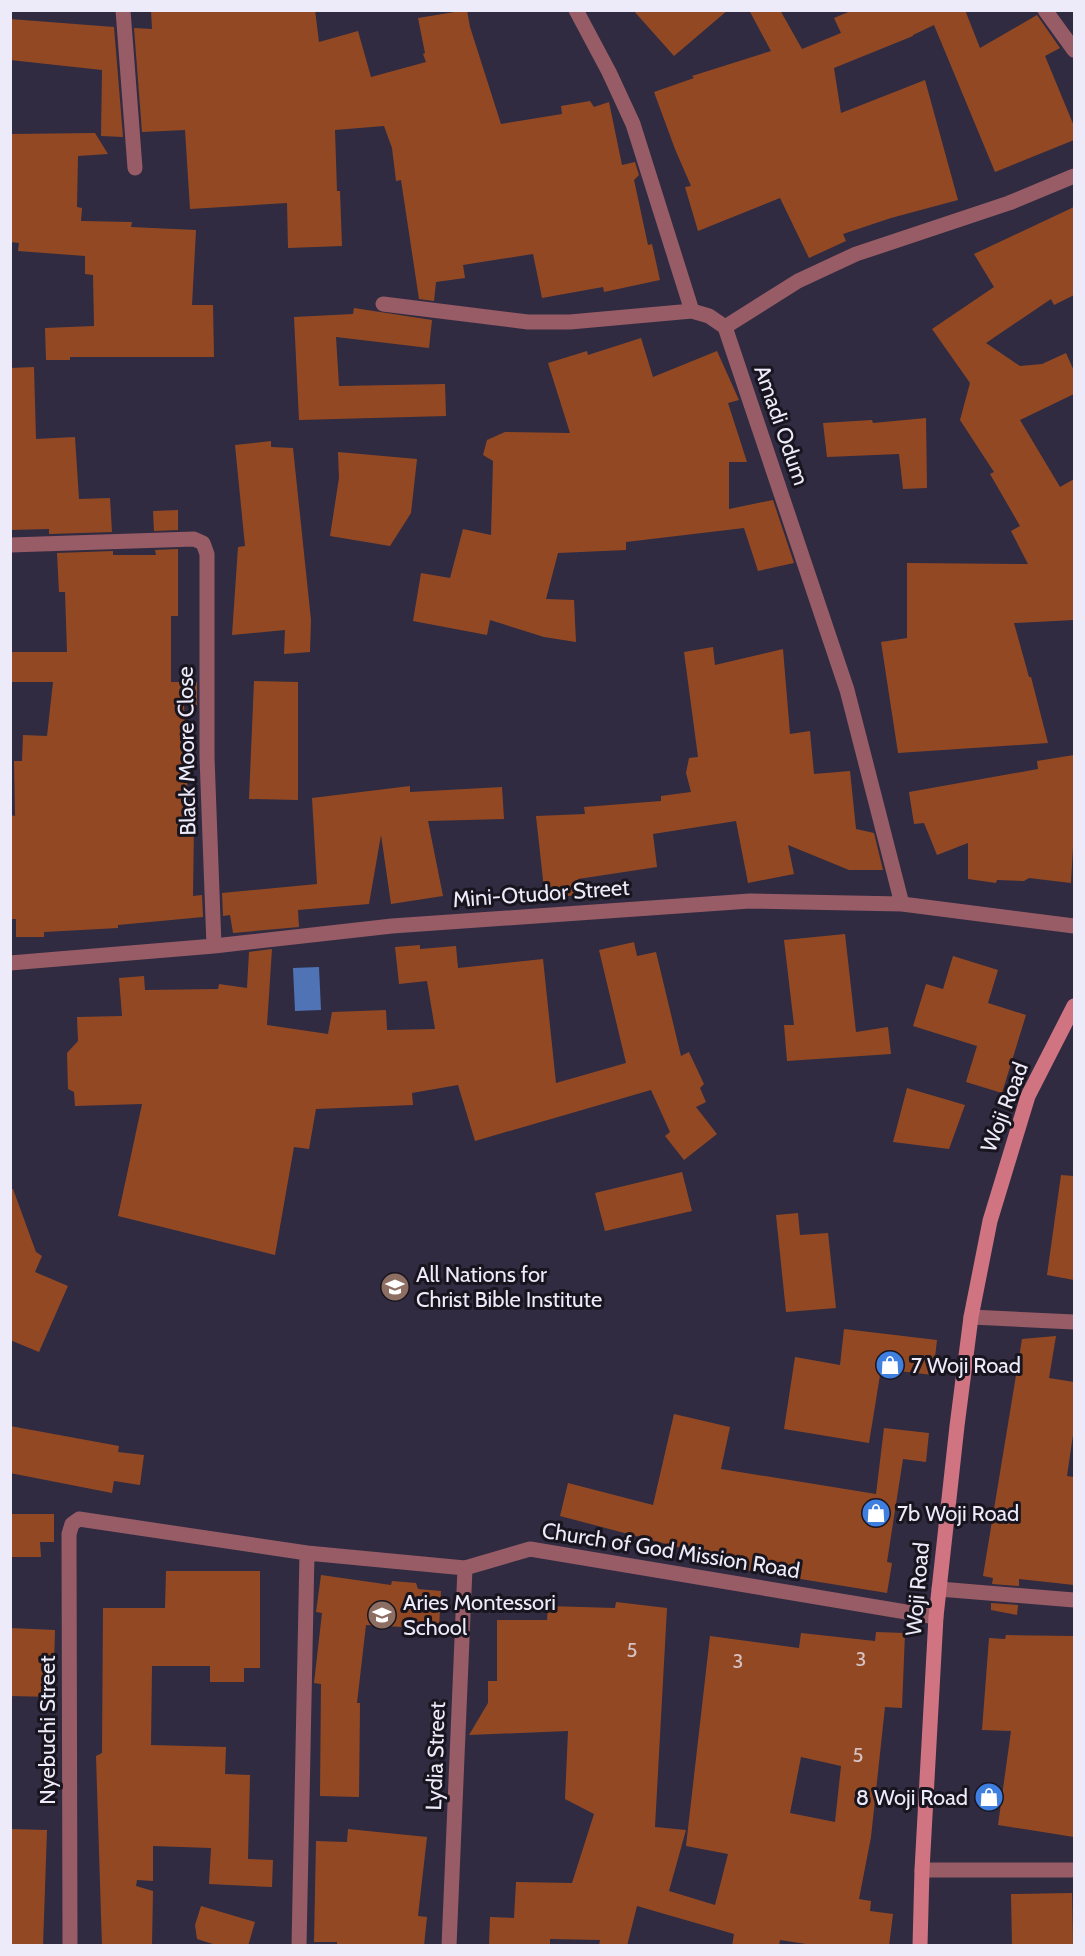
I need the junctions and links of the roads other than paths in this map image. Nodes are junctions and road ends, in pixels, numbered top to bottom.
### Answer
1 (123, 10) edge
2 (576, 10) edge
3 (1045, 10) edge
4 (1074, 50) edge
5 (135, 168) dead end
6 (1074, 176) edge
7 (383, 304) dead end
8 (692, 311) junction
9 (725, 327) junction
10 (10, 545) edge
11 (902, 904) junction
12 (1074, 926) edge
13 (214, 946) junction
14 (10, 963) edge
15 (1074, 1006) edge
16 (971, 1317) junction
17 (1074, 1322) edge
18 (79, 1519) joint
19 (307, 1553) junction
20 (465, 1568) junction
21 (939, 1589) junction
22 (1074, 1600) edge
23 (936, 1617) junction
24 (922, 1870) junction
25 (1074, 1870) edge
26 (69, 1946) edge
27 (299, 1946) edge
28 (449, 1946) edge
29 (920, 1946) edge

1 - 5 street
2 - 8 street
3 - 4 street
6 - 9 street
7 - 8 street
8 - 9 street
9 - 11 street, Amadi Odum
10 - 13 street, Black Moore Close
11 - 12 street, Mini-Otudor Street
11 - 13 street, Mini-Otudor Street
13 - 14 street, Mini-Otudor Street
15 - 16 main road, Woji Road
16 - 17 street
16 - 21 main road, Woji Road
18 - 19 street, Church of God Mission Road
18 - 26 street, Nyebuchi Street
19 - 20 street, Church of God Mission Road
19 - 27 street
20 - 23 street, Church of God Mission Road
20 - 28 street, Lydia Street
21 - 22 street
21 - 23 main road, Woji Road
23 - 24 main road, Woji Road
24 - 25 street
24 - 29 main road, Woji Road

